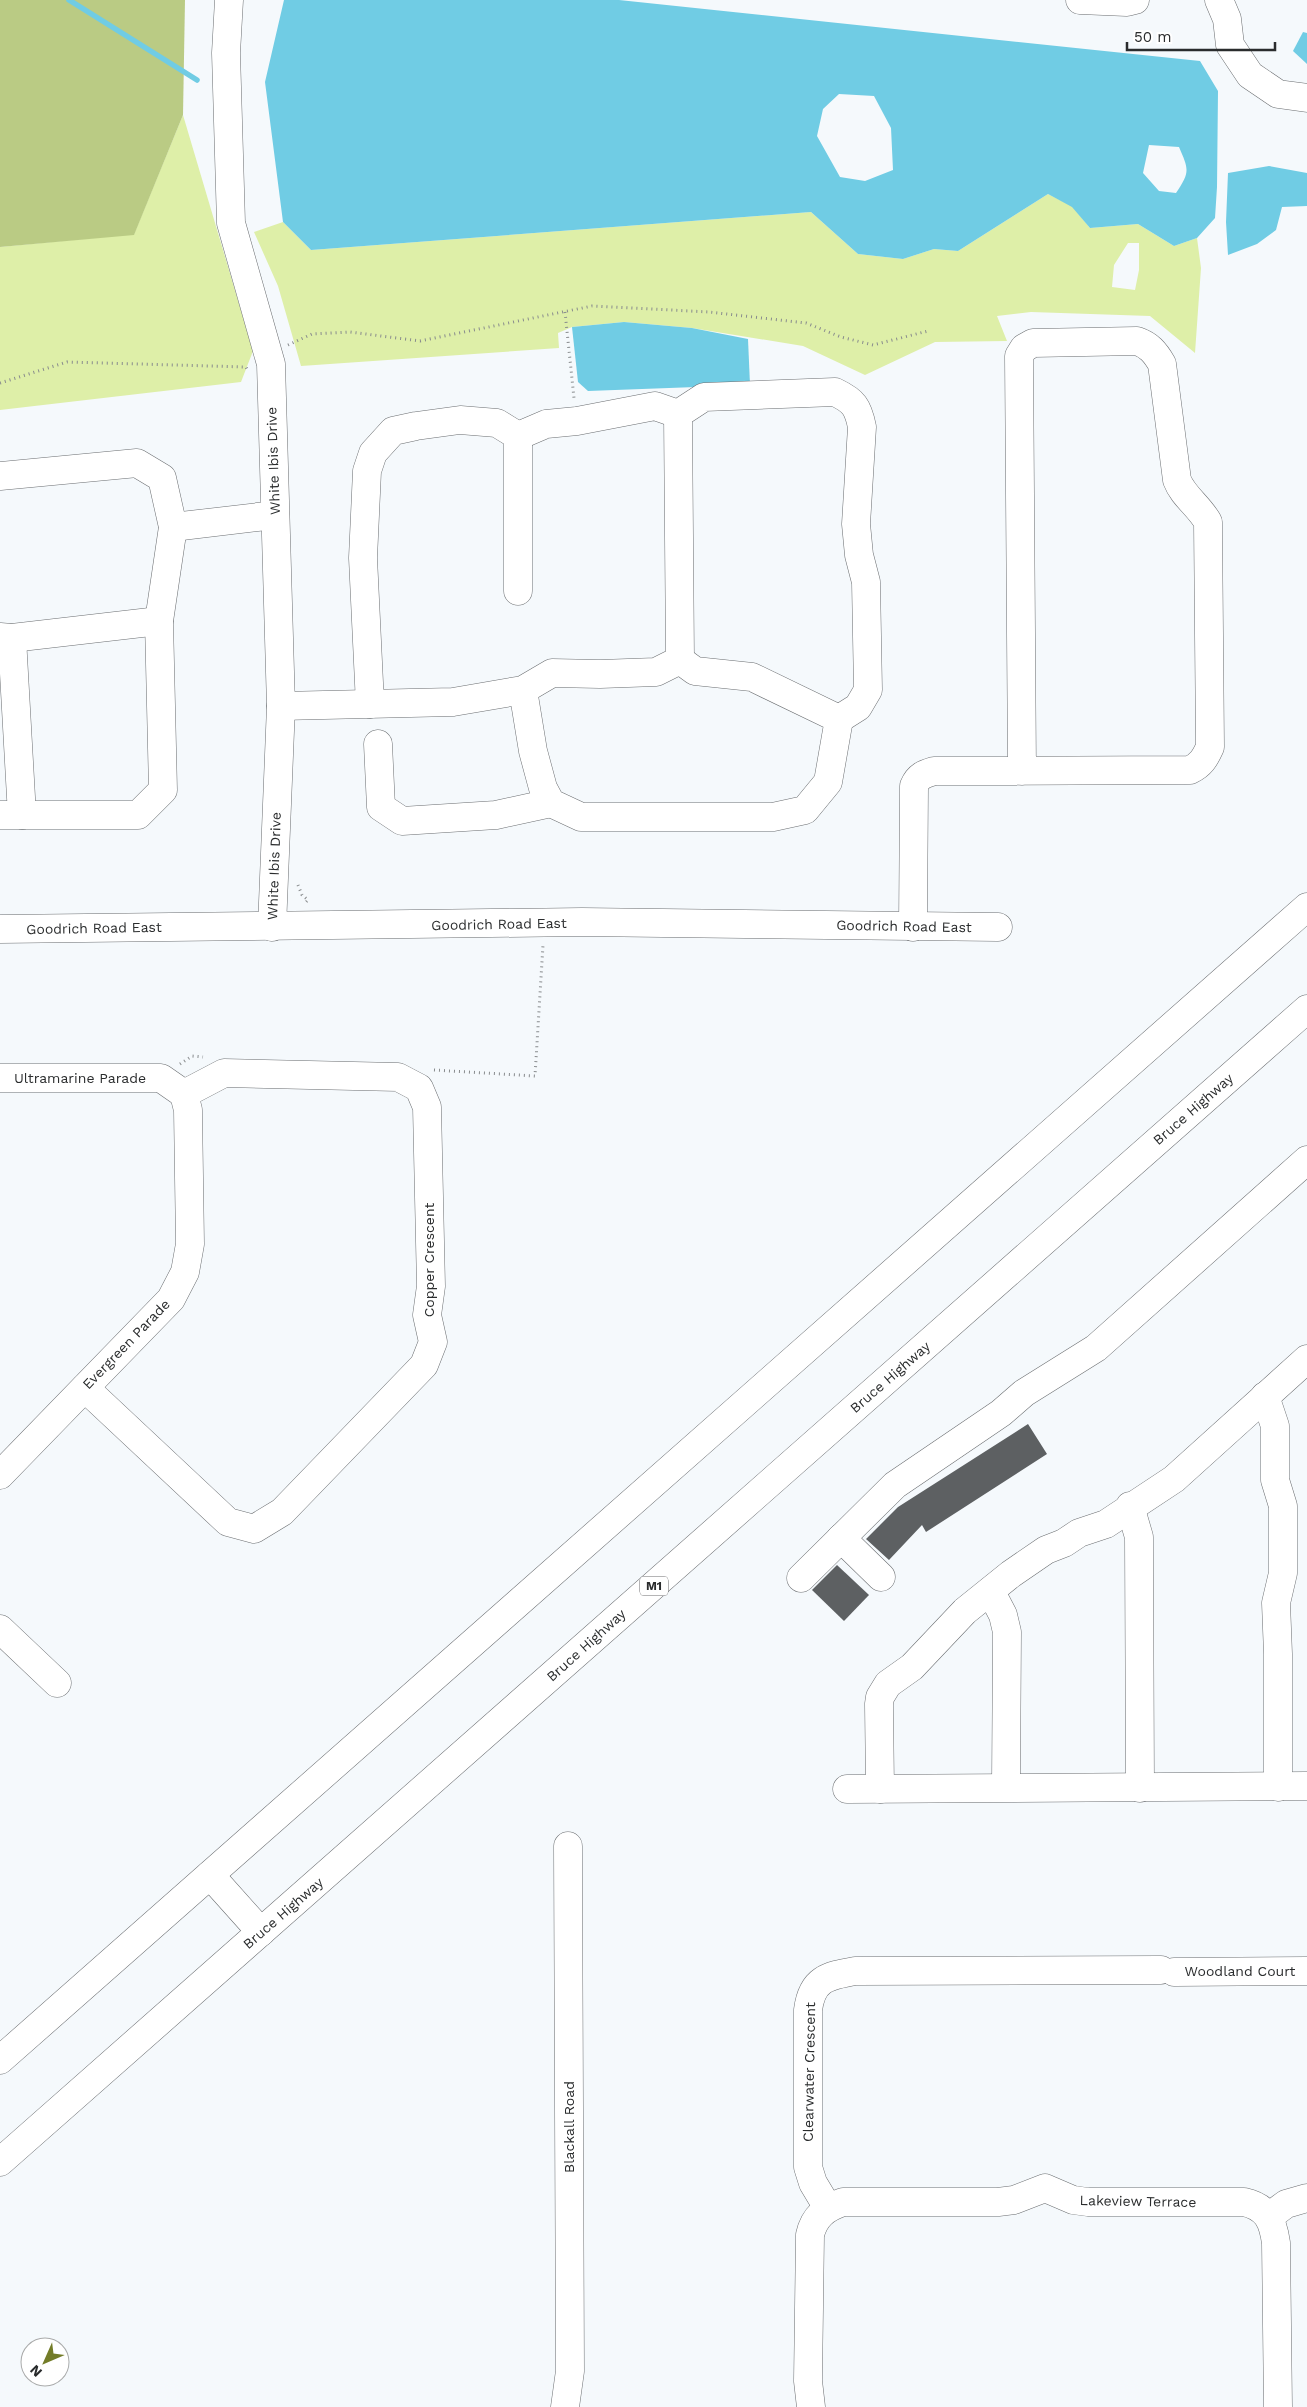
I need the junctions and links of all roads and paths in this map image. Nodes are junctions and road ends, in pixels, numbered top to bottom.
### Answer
1 (229, 0) edge
2 (1080, 0) edge
3 (1135, 0) edge
4 (1219, 0) edge
5 (1307, 98) edge
6 (565, 312) junction
7 (928, 330) dead end
8 (286, 339) dead end
9 (287, 345) junction
10 (288, 353) dead end
11 (248, 376) dead end
12 (0, 383) edge
13 (678, 414) junction
14 (577, 421) junction
15 (518, 436) junction
16 (0, 476) edge
17 (275, 515) junction
18 (173, 527) junction
19 (518, 591) dead end
20 (159, 621) junction
21 (6, 637) edge
22 (680, 660) junction
23 (523, 690) junction
24 (370, 704) junction
25 (281, 706) junction
26 (839, 719) junction
27 (378, 744) dead end
28 (1022, 771) junction
29 (551, 803) junction
30 (11, 815) edge
31 (298, 882) dead end
32 (1307, 907) edge
33 (272, 916) junction
34 (544, 924) junction
35 (913, 926) junction
36 (998, 927) dead end
37 (0, 929) edge
38 (1307, 1009) edge
39 (211, 1057) dead end
40 (428, 1069) dead end
41 (0, 1078) edge
42 (161, 1078) junction
43 (184, 1094) junction
44 (1307, 1160) edge
45 (1307, 1360) edge
46 (85, 1388) junction
47 (1265, 1396) junction
48 (0, 1475) edge
49 (1130, 1506) junction
50 (841, 1538) junction
51 (881, 1576) dead end
52 (801, 1578) dead end
53 (991, 1592) junction
54 (0, 1629) edge
55 (57, 1683) dead end
56 (1307, 1786) edge
57 (1006, 1787) junction
58 (1278, 1787) junction
59 (1140, 1788) junction
60 (847, 1789) dead end
61 (880, 1789) junction
62 (568, 1846) dead end
63 (210, 1875) junction
64 (261, 1932) junction
65 (1167, 1971) joint
66 (1307, 1971) edge
67 (0, 2060) edge
68 (0, 2162) edge
69 (1307, 2198) edge
70 (828, 2208) junction
71 (1270, 2216) junction
72 (565, 2407) edge
73 (811, 2407) edge
74 (1278, 2407) edge

1 - 17 main road, White Ibis Drive
2 - 3 main road
4 - 5 main road
6 - 7 path
6 - 9 path
6 - 14 path
8 - 9 path
9 - 10 path
11 - 12 path
13 - 14 main road
13 - 22 main road
13 - 26 main road
14 - 15 main road
15 - 19 main road
15 - 24 main road
16 - 18 main road
17 - 18 main road
17 - 25 main road, White Ibis Drive
18 - 20 main road
20 - 21 main road
20 - 30 main road
21 - 30 main road
22 - 23 main road
22 - 26 main road
23 - 24 main road
23 - 29 main road
24 - 25 main road
25 - 33 main road, White Ibis Drive
26 - 29 main road
27 - 29 main road
28 - 28 main road
28 - 35 main road
31 - 33 path
32 - 63 main road
33 - 34 main road, Goodrich Road East
33 - 37 main road, Goodrich Road East
34 - 35 main road, Goodrich Road East
34 - 40 path
35 - 36 main road, Goodrich Road East
38 - 64 main road, Bruce Highway / M1
39 - 42 path
41 - 42 main road, Ultramarine Parade
42 - 43 main road, Ultramarine Parade
43 - 46 main road, Evergreen Parade
43 - 46 main road, Copper Crescent
44 - 50 main road
45 - 47 main road
46 - 48 main road, Evergreen Parade
47 - 49 main road
47 - 58 main road
49 - 53 main road
49 - 59 main road
50 - 51 main road
50 - 52 main road
53 - 57 main road
53 - 61 main road
54 - 55 main road
56 - 58 main road
57 - 59 main road
57 - 61 main road
58 - 59 main road
60 - 61 main road
62 - 72 main road, Blackall Road
63 - 64 main road
63 - 67 main road
64 - 68 main road, Bruce Highway / M1
65 - 66 main road, Woodland Court
65 - 70 main road, Clearwater Crescent
69 - 71 main road
70 - 71 main road, Lakeview Terrace
70 - 73 main road
71 - 74 main road

